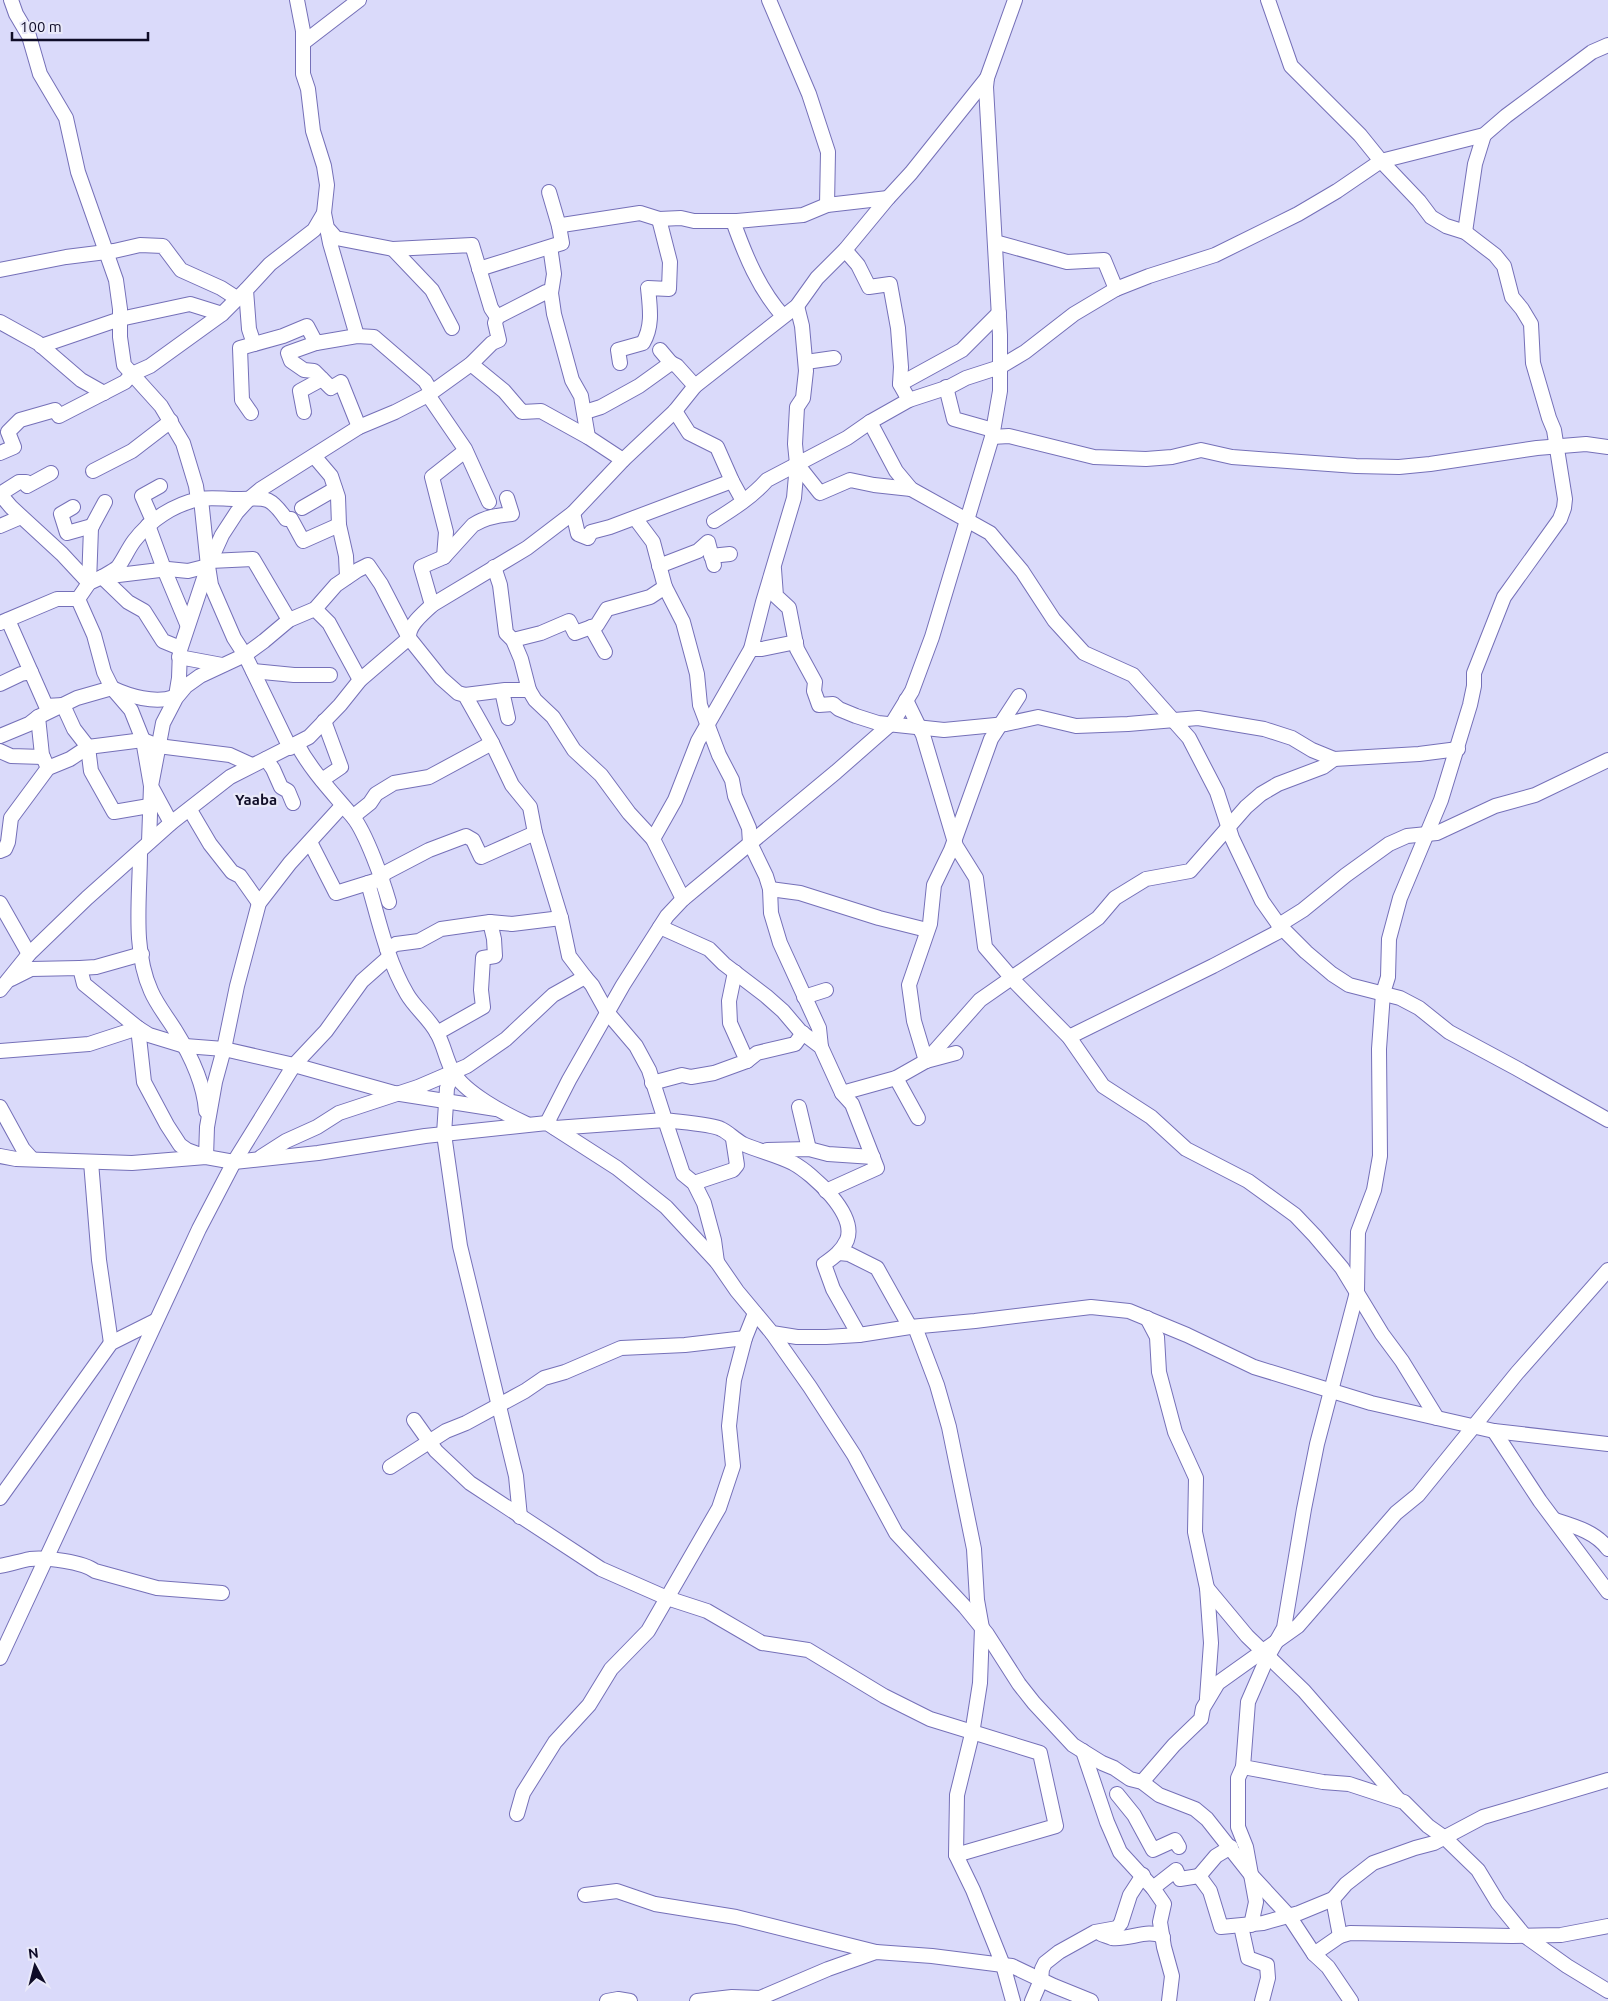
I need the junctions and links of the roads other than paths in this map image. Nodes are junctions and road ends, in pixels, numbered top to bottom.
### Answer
1 (11, 0) edge
2 (297, 0) edge
3 (359, 0) edge
4 (769, 0) edge
5 (1014, 0) edge
6 (1268, 0) edge
7 (303, 43) junction
8 (1608, 45) edge
9 (987, 78) junction
10 (1484, 135) junction
11 (1381, 161) junction
12 (549, 192) dead end
13 (888, 198) junction
14 (827, 205) junction
15 (324, 213) junction
16 (660, 219) junction
17 (733, 221) junction
18 (559, 226) junction
19 (1465, 232) junction
20 (332, 236) junction
21 (995, 242) junction
22 (294, 246) junction
23 (549, 248) junction
24 (393, 249) junction
25 (845, 250) junction
26 (107, 252) junction
27 (479, 269) junction
28 (0, 270) edge
29 (1116, 289) junction
30 (551, 293) junction
31 (242, 294) junction
32 (797, 306) junction
33 (999, 313) junction
34 (222, 314) junction
35 (783, 316) junction
36 (497, 317) junction
37 (120, 319) junction
38 (0, 322) edge
39 (452, 328) dead end
40 (284, 336) junction
41 (357, 336) junction
42 (316, 343) junction
43 (254, 344) junction
44 (41, 346) junction
45 (660, 350) dead end
46 (288, 353) junction
47 (834, 358) dead end
48 (806, 362) junction
49 (620, 363) dead end
50 (670, 363) junction
51 (471, 364) junction
52 (1000, 367) junction
53 (132, 374) junction
54 (322, 379) junction
55 (900, 384) junction
56 (695, 386) junction
57 (946, 387) junction
58 (104, 393) junction
59 (429, 393) junction
60 (909, 400) junction
61 (675, 410) junction
62 (304, 412) dead end
63 (585, 412) junction
64 (251, 413) dead end
65 (171, 421) junction
66 (870, 422) junction
67 (359, 427) junction
68 (992, 433) junction
69 (588, 437) junction
70 (1557, 446) junction
71 (1608, 447) edge
72 (465, 451) junction
73 (0, 453) edge
74 (314, 456) junction
75 (623, 460) junction
76 (797, 464) junction
77 (93, 471) dead end
78 (51, 473) dead end
79 (732, 481) junction
80 (160, 486) dead end
81 (335, 489) junction
82 (911, 489) junction
83 (507, 498) dead end
84 (200, 499) junction
85 (249, 499) junction
86 (743, 501) junction
87 (105, 502) dead end
88 (488, 502) dead end
89 (73, 507) dead end
90 (302, 508) dead end
91 (573, 513) junction
92 (21, 516) junction
93 (635, 518) junction
94 (968, 519) junction
95 (714, 521) dead end
96 (150, 523) junction
97 (339, 525) junction
98 (0, 526) edge
99 (92, 526) junction
100 (730, 554) dead end
101 (444, 557) junction
102 (209, 563) junction
103 (659, 566) junction
104 (494, 567) junction
105 (164, 569) junction
106 (774, 569) junction
107 (347, 577) junction
108 (95, 580) junction
109 (665, 588) junction
110 (78, 599) junction
111 (432, 605) junction
112 (315, 610) junction
113 (289, 620) junction
114 (4, 622) edge
115 (187, 624) junction
116 (591, 627) junction
117 (409, 638) junction
118 (513, 640) junction
119 (796, 642) junction
120 (751, 649) junction
121 (605, 652) dead end
122 (180, 653) junction
123 (245, 655) junction
124 (222, 665) junction
125 (253, 671) junction
126 (31, 672) junction
127 (330, 675) dead end
128 (360, 680) junction
129 (0, 684) edge
130 (112, 688) junction
131 (502, 690) junction
132 (529, 690) junction
133 (465, 695) junction
134 (176, 696) junction
135 (1019, 696) dead end
136 (906, 700) junction
137 (63, 705) junction
138 (38, 717) junction
139 (508, 718) dead end
140 (1174, 720) junction
141 (324, 721) junction
142 (708, 722) junction
143 (1001, 724) junction
144 (890, 725) junction
145 (920, 728) junction
146 (0, 736) edge
147 (143, 740) junction
148 (492, 742) junction
149 (158, 746) junction
150 (294, 746) junction
151 (88, 747) junction
152 (1458, 749) junction
153 (0, 751) edge
154 (266, 759) junction
155 (1334, 759) junction
156 (1608, 760) edge
157 (45, 762) junction
158 (252, 765) junction
159 (322, 780) junction
160 (151, 786) junction
161 (293, 803) dead end
162 (149, 806) junction
163 (342, 806) junction
164 (190, 810) junction
165 (354, 818) junction
166 (171, 823) junction
167 (1228, 828) junction
168 (535, 834) junction
169 (1427, 834) junction
170 (653, 839) junction
171 (954, 841) junction
172 (310, 842) junction
173 (750, 843) junction
174 (145, 847) junction
175 (0, 851) edge
176 (374, 881) junction
177 (770, 889) junction
178 (683, 899) junction
179 (389, 902) dead end
180 (259, 903) junction
181 (2, 910) edge
182 (561, 918) junction
183 (490, 922) junction
184 (1279, 924) junction
185 (660, 928) junction
186 (928, 930) junction
187 (29, 954) junction
188 (142, 954) junction
189 (388, 954) junction
190 (80, 968) junction
191 (735, 972) junction
192 (584, 977) junction
193 (1012, 978) junction
194 (4, 985) edge
195 (826, 990) dead end
196 (1383, 993) junction
197 (804, 997) junction
198 (607, 1012) junction
199 (138, 1028) junction
200 (437, 1033) junction
201 (802, 1033) junction
202 (1068, 1037) junction
203 (185, 1046) junction
204 (821, 1047) junction
205 (224, 1049) junction
206 (0, 1051) edge
207 (956, 1053) dead end
208 (747, 1061) junction
209 (926, 1061) junction
210 (294, 1065) junction
211 (453, 1073) junction
212 (896, 1078) junction
213 (652, 1083) junction
214 (394, 1093) junction
215 (842, 1093) junction
216 (446, 1101) junction
217 (0, 1107) edge
218 (799, 1107) dead end
219 (496, 1108) junction
220 (918, 1118) dead end
221 (665, 1120) junction
222 (1608, 1120) edge
223 (527, 1124) junction
224 (551, 1126) junction
225 (207, 1127) junction
226 (444, 1134) junction
227 (733, 1139) junction
228 (809, 1149) junction
229 (756, 1150) junction
230 (0, 1156) edge
231 (873, 1156) junction
232 (206, 1157) junction
233 (32, 1159) junction
234 (258, 1159) junction
235 (91, 1162) junction
236 (234, 1162) junction
237 (694, 1183) junction
238 (826, 1190) junction
239 (839, 1253) junction
240 (717, 1262) junction
241 (1608, 1270) edge
242 (1357, 1292) junction
243 (755, 1313) junction
244 (1148, 1318) junction
245 (155, 1321) junction
246 (912, 1327) junction
247 (772, 1333) junction
248 (859, 1335) junction
249 (745, 1338) junction
250 (111, 1342) junction
251 (1331, 1390) junction
252 (498, 1405) junction
253 (1437, 1418) junction
254 (414, 1420) dead end
255 (1474, 1427) junction
256 (1494, 1431) junction
257 (429, 1441) junction
258 (1608, 1444) edge
259 (390, 1467) dead end
260 (0, 1498) edge
261 (520, 1517) junction
262 (1555, 1520) junction
263 (1608, 1549) edge
264 (47, 1560) junction
265 (0, 1566) edge
266 (1207, 1588) junction
267 (1608, 1592) edge
268 (222, 1593) dead end
269 (667, 1598) junction
270 (982, 1628) junction
271 (1278, 1640) junction
272 (1265, 1653) junction
273 (0, 1658) edge
274 (1207, 1701) junction
275 (972, 1734) junction
276 (1083, 1751) junction
277 (1242, 1766) junction
278 (1136, 1780) junction
279 (1608, 1780) edge
280 (1117, 1794) junction
281 (1399, 1800) junction
282 (1101, 1805) junction
283 (517, 1814) dead end
284 (1445, 1838) junction
285 (1179, 1847) dead end
286 (1231, 1847) junction
287 (956, 1855) junction
288 (1143, 1876) junction
289 (1199, 1876) junction
290 (1252, 1876) junction
291 (1153, 1888) junction
292 (585, 1895) dead end
293 (1333, 1899) junction
294 (1289, 1916) junction
295 (1246, 1925) junction
296 (1608, 1926) edge
297 (1095, 1932) junction
298 (1340, 1936) junction
299 (1525, 1936) junction
300 (1163, 1937) junction
301 (876, 1952) junction
302 (1314, 1954) junction
303 (1003, 1965) junction
304 (1041, 1980) junction
305 (1608, 1991) edge
306 (739, 1999) edge
307 (607, 2001) edge
308 (630, 2001) edge
309 (697, 2001) edge
310 (1013, 2001) edge
311 (1032, 2001) edge
312 (1091, 2001) edge
313 (1169, 2001) edge
314 (1262, 2001) edge
315 (1351, 2001) edge

1 - 26 street
2 - 7 street
3 - 7 street
4 - 14 street
5 - 9 street
6 - 11 street
7 - 15 street
8 - 10 street
9 - 13 street
9 - 21 street
10 - 11 street
10 - 19 street
11 - 19 street
11 - 29 street
12 - 18 street
13 - 14 street
13 - 25 street
14 - 17 street
15 - 20 street
15 - 22 street
16 - 17 street
16 - 18 street
16 - 49 street
17 - 35 street
18 - 23 street
19 - 70 street
20 - 22 street
20 - 24 street
20 - 41 street
21 - 29 street
21 - 33 street
22 - 31 street
23 - 27 street
23 - 30 street
24 - 27 street
24 - 39 street
25 - 32 street
25 - 55 street
26 - 28 street
26 - 31 street
26 - 37 street
27 - 36 street
29 - 52 street
30 - 36 street
30 - 63 street
31 - 34 street
31 - 43 street
32 - 35 street
32 - 48 street
33 - 52 street
33 - 55 street
34 - 37 street
34 - 53 street
35 - 56 street
36 - 51 street
37 - 44 street
37 - 53 street
38 - 44 street
40 - 42 street
40 - 43 street
40 - 46 street
41 - 42 street
41 - 59 street
42 - 46 street
43 - 64 street
44 - 58 street
45 - 50 street
46 - 54 street
47 - 48 street
48 - 76 street
50 - 56 street
50 - 63 street
51 - 59 street
51 - 69 street
52 - 57 street
52 - 68 street
53 - 58 street
53 - 65 street
54 - 62 street
54 - 67 street
55 - 60 street
56 - 61 street
57 - 60 street
57 - 68 street
58 - 73 street
59 - 67 street
59 - 72 street
60 - 66 street
61 - 75 street
61 - 79 street
63 - 69 street
65 - 77 street
65 - 84 street
66 - 76 street
66 - 82 street
67 - 74 street
68 - 70 street
68 - 94 street
69 - 75 street
70 - 71 street
70 - 152 street
72 - 88 street
72 - 101 street
74 - 81 street
74 - 85 street
75 - 91 street
76 - 82 street
76 - 86 street
76 - 106 street
78 - 92 street
79 - 86 street
79 - 93 street
80 - 96 street
81 - 90 street
81 - 97 street
82 - 94 street
83 - 101 street
84 - 85 street
84 - 96 street
84 - 102 street
85 - 97 street
85 - 102 street
86 - 95 street
87 - 99 street
89 - 99 street
91 - 93 street
91 - 104 street
92 - 98 street
92 - 108 street
93 - 103 street
94 - 136 street
94 - 140 street
96 - 105 street
96 - 108 street
97 - 107 street
99 - 108 street
100 - 103 street
101 - 111 street
102 - 105 street
102 - 113 street
102 - 115 street
102 - 123 street
103 - 109 street
104 - 111 street
104 - 118 street
105 - 108 street
105 - 115 street
106 - 119 street
106 - 120 street
107 - 112 street
107 - 117 street
108 - 110 street
108 - 122 street
109 - 116 street
109 - 142 street
110 - 114 street
110 - 130 street
111 - 117 street
112 - 113 street
112 - 128 street
113 - 123 street
114 - 126 street
115 - 122 street
116 - 118 street
116 - 121 street
117 - 128 street
117 - 133 street
118 - 132 street
119 - 120 street
119 - 144 street
120 - 142 street
122 - 124 street
122 - 134 street
123 - 124 street
123 - 125 street
124 - 134 street
125 - 127 street
125 - 150 street
126 - 129 street
126 - 137 street
128 - 141 street
130 - 134 street
130 - 137 street
130 - 147 street
131 - 132 street
131 - 133 street
131 - 139 street
132 - 170 street
133 - 148 street
134 - 149 street
135 - 143 street
136 - 144 street
136 - 145 street
137 - 138 street
137 - 151 street
138 - 146 street
138 - 157 street
140 - 143 street
140 - 155 street
140 - 167 street
141 - 150 street
141 - 159 street
142 - 170 street
142 - 173 street
143 - 145 street
143 - 171 street
144 - 145 street
144 - 173 street
145 - 171 street
147 - 149 street
147 - 151 street
147 - 160 street
148 - 165 street
148 - 168 street
149 - 158 street
149 - 160 street
150 - 154 street
150 - 159 street
151 - 157 street
151 - 162 street
152 - 155 street
152 - 169 street
153 - 157 street
154 - 158 street
154 - 161 street
155 - 167 street
156 - 169 street
157 - 175 street
158 - 164 street
159 - 163 street
160 - 162 street
160 - 166 street
162 - 174 street
163 - 165 street
163 - 172 street
164 - 166 street
164 - 180 street
165 - 176 street
166 - 174 street
167 - 184 street
167 - 193 street
168 - 176 street
168 - 182 street
169 - 184 street
169 - 196 street
170 - 178 street
171 - 186 street
171 - 193 street
172 - 176 street
172 - 180 street
173 - 177 street
173 - 178 street
174 - 187 street
174 - 188 street
176 - 179 street
176 - 189 street
177 - 186 street
177 - 197 street
178 - 185 street
180 - 205 street
181 - 187 street
182 - 183 street
182 - 192 street
183 - 189 street
183 - 200 street
184 - 196 street
184 - 202 street
185 - 191 street
185 - 198 street
186 - 209 street
187 - 194 street
188 - 190 street
188 - 203 street
189 - 200 street
189 - 210 street
190 - 194 street
190 - 199 street
191 - 201 street
191 - 208 street
192 - 198 street
192 - 211 street
193 - 202 street
193 - 209 street
195 - 197 street
196 - 222 street
196 - 242 street
197 - 204 street
198 - 213 street
198 - 224 street
199 - 203 street
199 - 206 street
199 - 232 street
200 - 211 street
201 - 204 street
201 - 208 street
202 - 242 street
203 - 205 street
203 - 225 street
204 - 215 street
205 - 210 street
205 - 225 street
207 - 209 street
208 - 213 street
209 - 212 street
210 - 214 street
210 - 236 street
211 - 214 street
211 - 216 street
211 - 219 street
212 - 215 street
212 - 220 street
213 - 221 street
214 - 216 street
214 - 234 street
215 - 231 street
216 - 219 street
216 - 226 street
217 - 233 street
218 - 228 street
219 - 223 street
221 - 224 street
221 - 227 street
221 - 237 street
223 - 224 street
223 - 226 street
224 - 240 street
225 - 232 street
226 - 234 street
226 - 252 street
227 - 229 street
227 - 237 street
228 - 229 street
228 - 231 street
229 - 238 street
230 - 233 street
231 - 238 street
232 - 235 street
232 - 236 street
233 - 235 street
234 - 236 street
235 - 250 street
236 - 245 street
237 - 240 street
238 - 239 street
239 - 246 street
239 - 248 street
240 - 243 street
241 - 255 street
242 - 251 street
242 - 253 street
243 - 247 street
243 - 249 street
244 - 246 street
244 - 251 street
244 - 266 street
245 - 250 street
245 - 264 street
246 - 248 street
246 - 270 street
247 - 248 street
247 - 270 street
249 - 252 street
249 - 269 street
250 - 260 street
251 - 253 street
251 - 271 street
252 - 257 street
252 - 261 street
253 - 255 street
254 - 257 street
255 - 256 street
255 - 271 street
256 - 258 street
256 - 262 street
257 - 259 street
257 - 261 street
261 - 269 street
262 - 263 street
262 - 267 street
264 - 265 street
264 - 268 street
264 - 273 street
266 - 272 street
266 - 274 street
269 - 275 street
269 - 283 street
270 - 275 street
270 - 276 street
271 - 272 street
272 - 274 street
272 - 277 street
272 - 281 street
274 - 278 street
275 - 287 street
275 - 287 street
276 - 278 street
276 - 282 street
277 - 281 street
277 - 290 street
278 - 280 street
278 - 286 street
279 - 284 street
280 - 282 street
280 - 285 street
281 - 284 street
282 - 288 street
284 - 293 street
284 - 299 street
286 - 289 street
286 - 290 street
287 - 303 street
288 - 291 street
288 - 297 street
289 - 291 street
289 - 295 street
290 - 294 street
290 - 295 street
291 - 300 street
292 - 301 street
293 - 294 street
293 - 298 street
294 - 295 street
294 - 302 street
295 - 314 street
296 - 299 street
297 - 300 street
297 - 304 street
298 - 299 street
298 - 302 street
299 - 305 street
300 - 313 street
301 - 303 street
301 - 306 street
302 - 315 street
303 - 304 street
303 - 310 street
304 - 311 street
304 - 312 street
306 - 309 street
307 - 308 street

